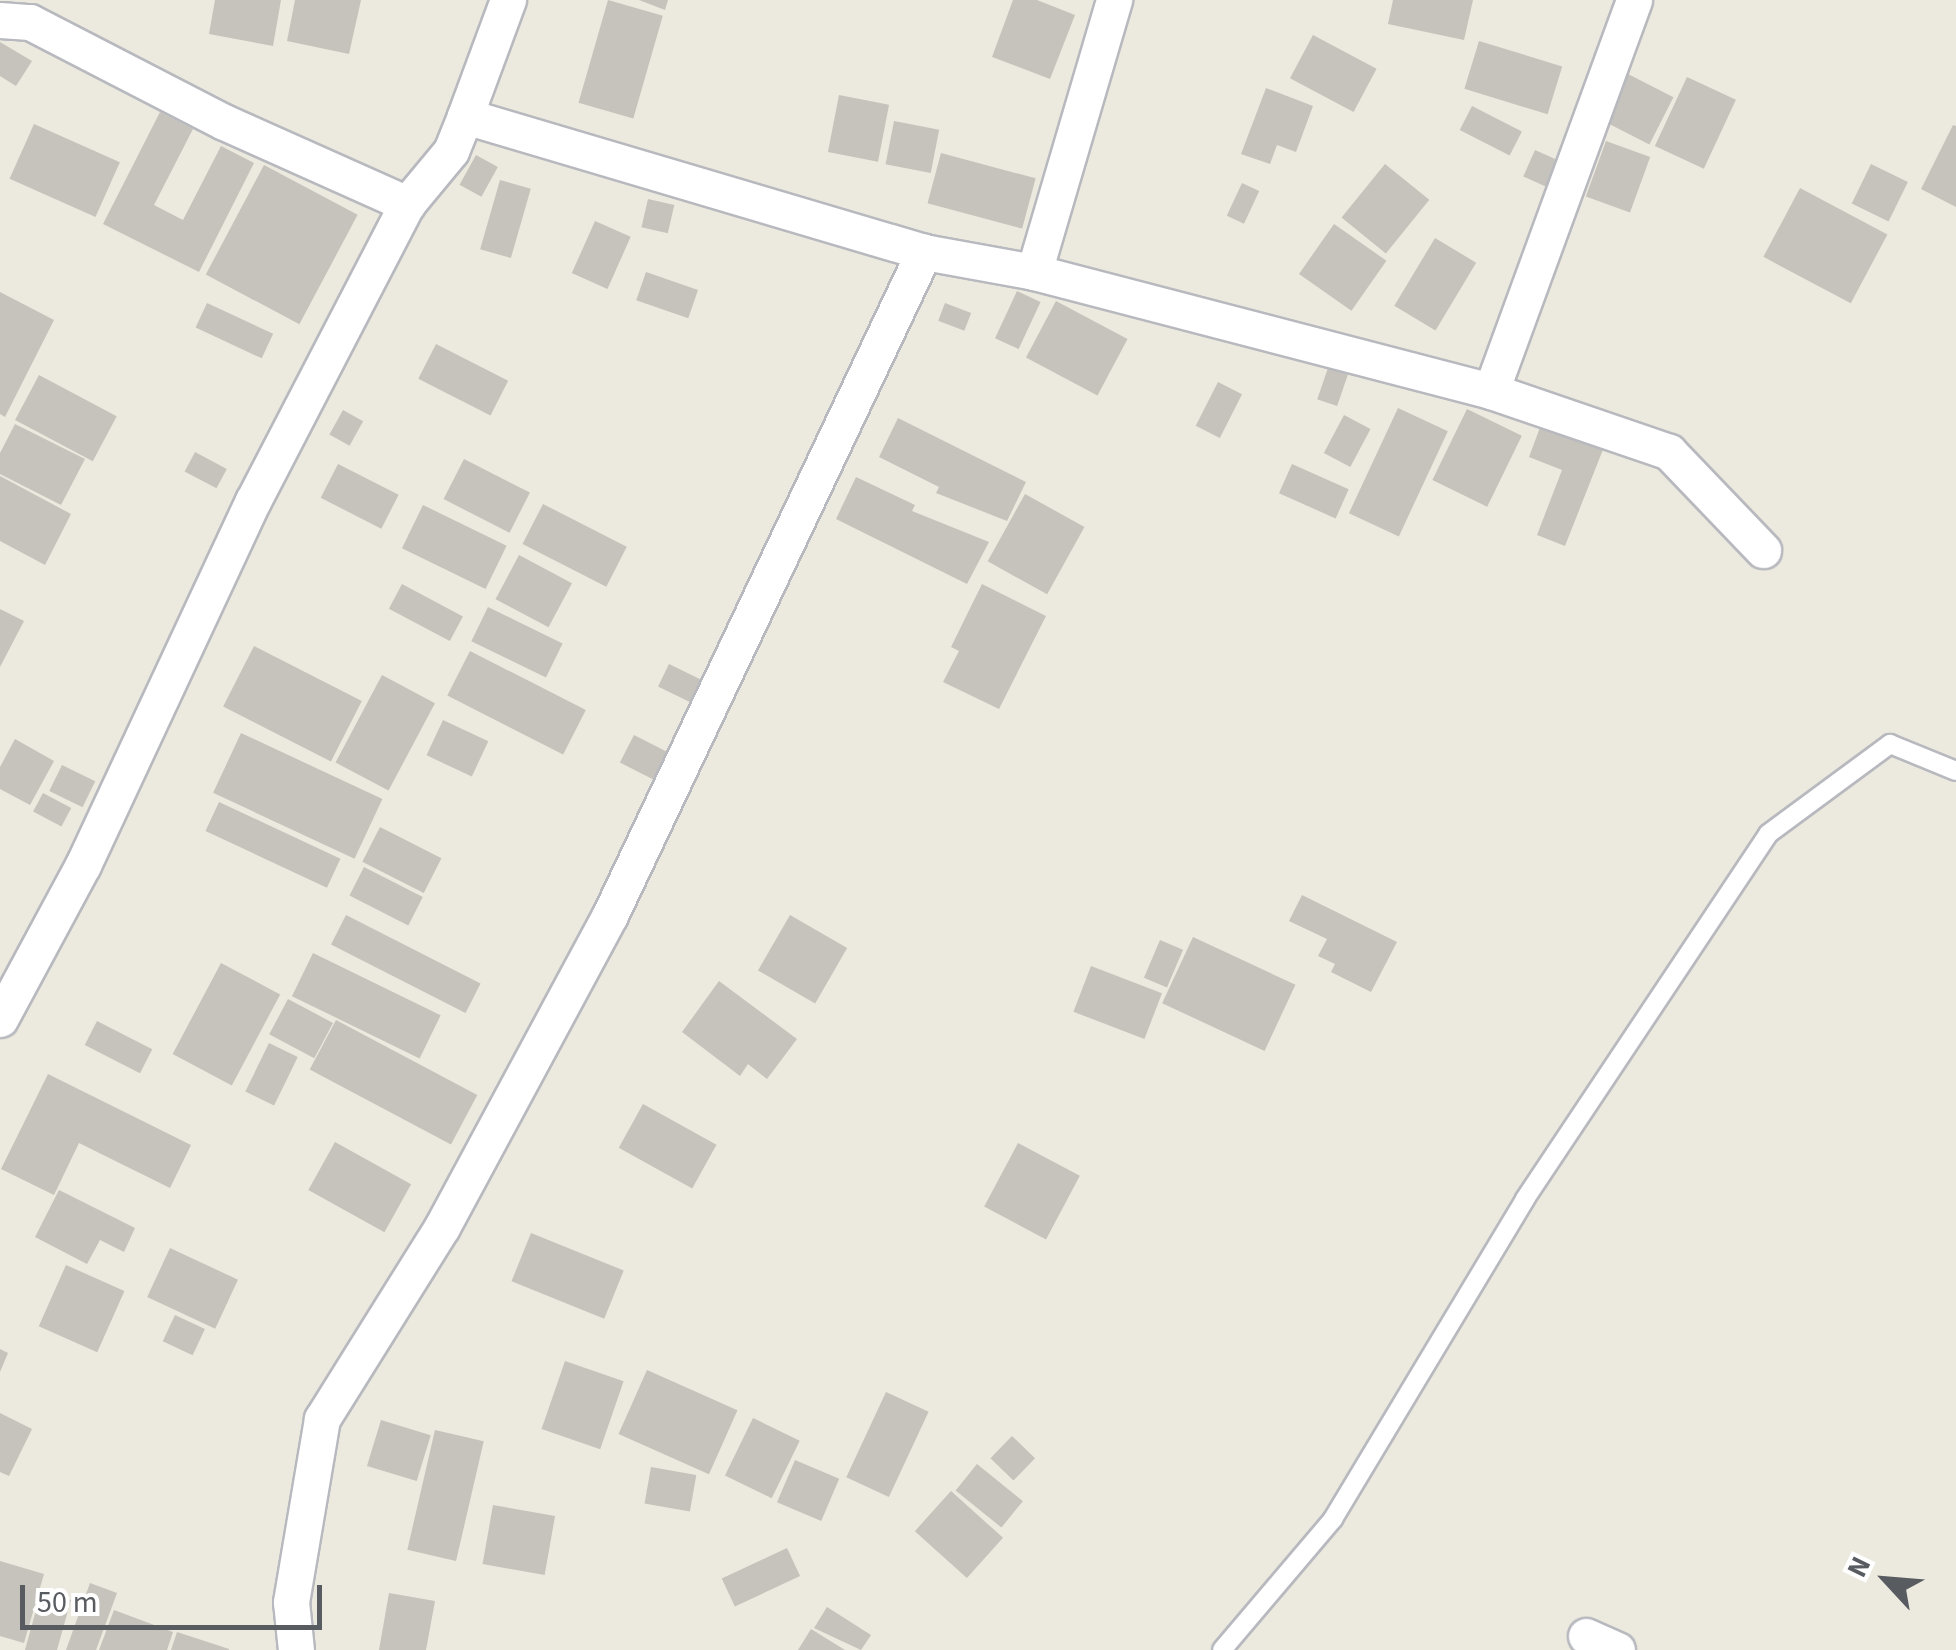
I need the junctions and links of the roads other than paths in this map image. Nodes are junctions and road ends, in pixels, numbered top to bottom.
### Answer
1 (508, 0) edge
2 (1114, 0) edge
3 (1634, 0) edge
4 (0, 20) edge
5 (465, 116) junction
6 (407, 204) junction
7 (924, 252) junction
8 (1034, 272) junction
9 (1490, 391) junction
10 (1762, 550) dead end
11 (1956, 771) edge
12 (0, 1018) edge
13 (291, 1602) junction
14 (265, 1650) edge
15 (296, 1650) edge
16 (1222, 1650) edge

1 - 5 street
2 - 8 street
3 - 9 street
4 - 6 street
5 - 6 street
5 - 7 street
6 - 12 street
7 - 8 street
7 - 13 street
8 - 9 street
9 - 10 street
11 - 16 lane
13 - 14 street
13 - 15 street

